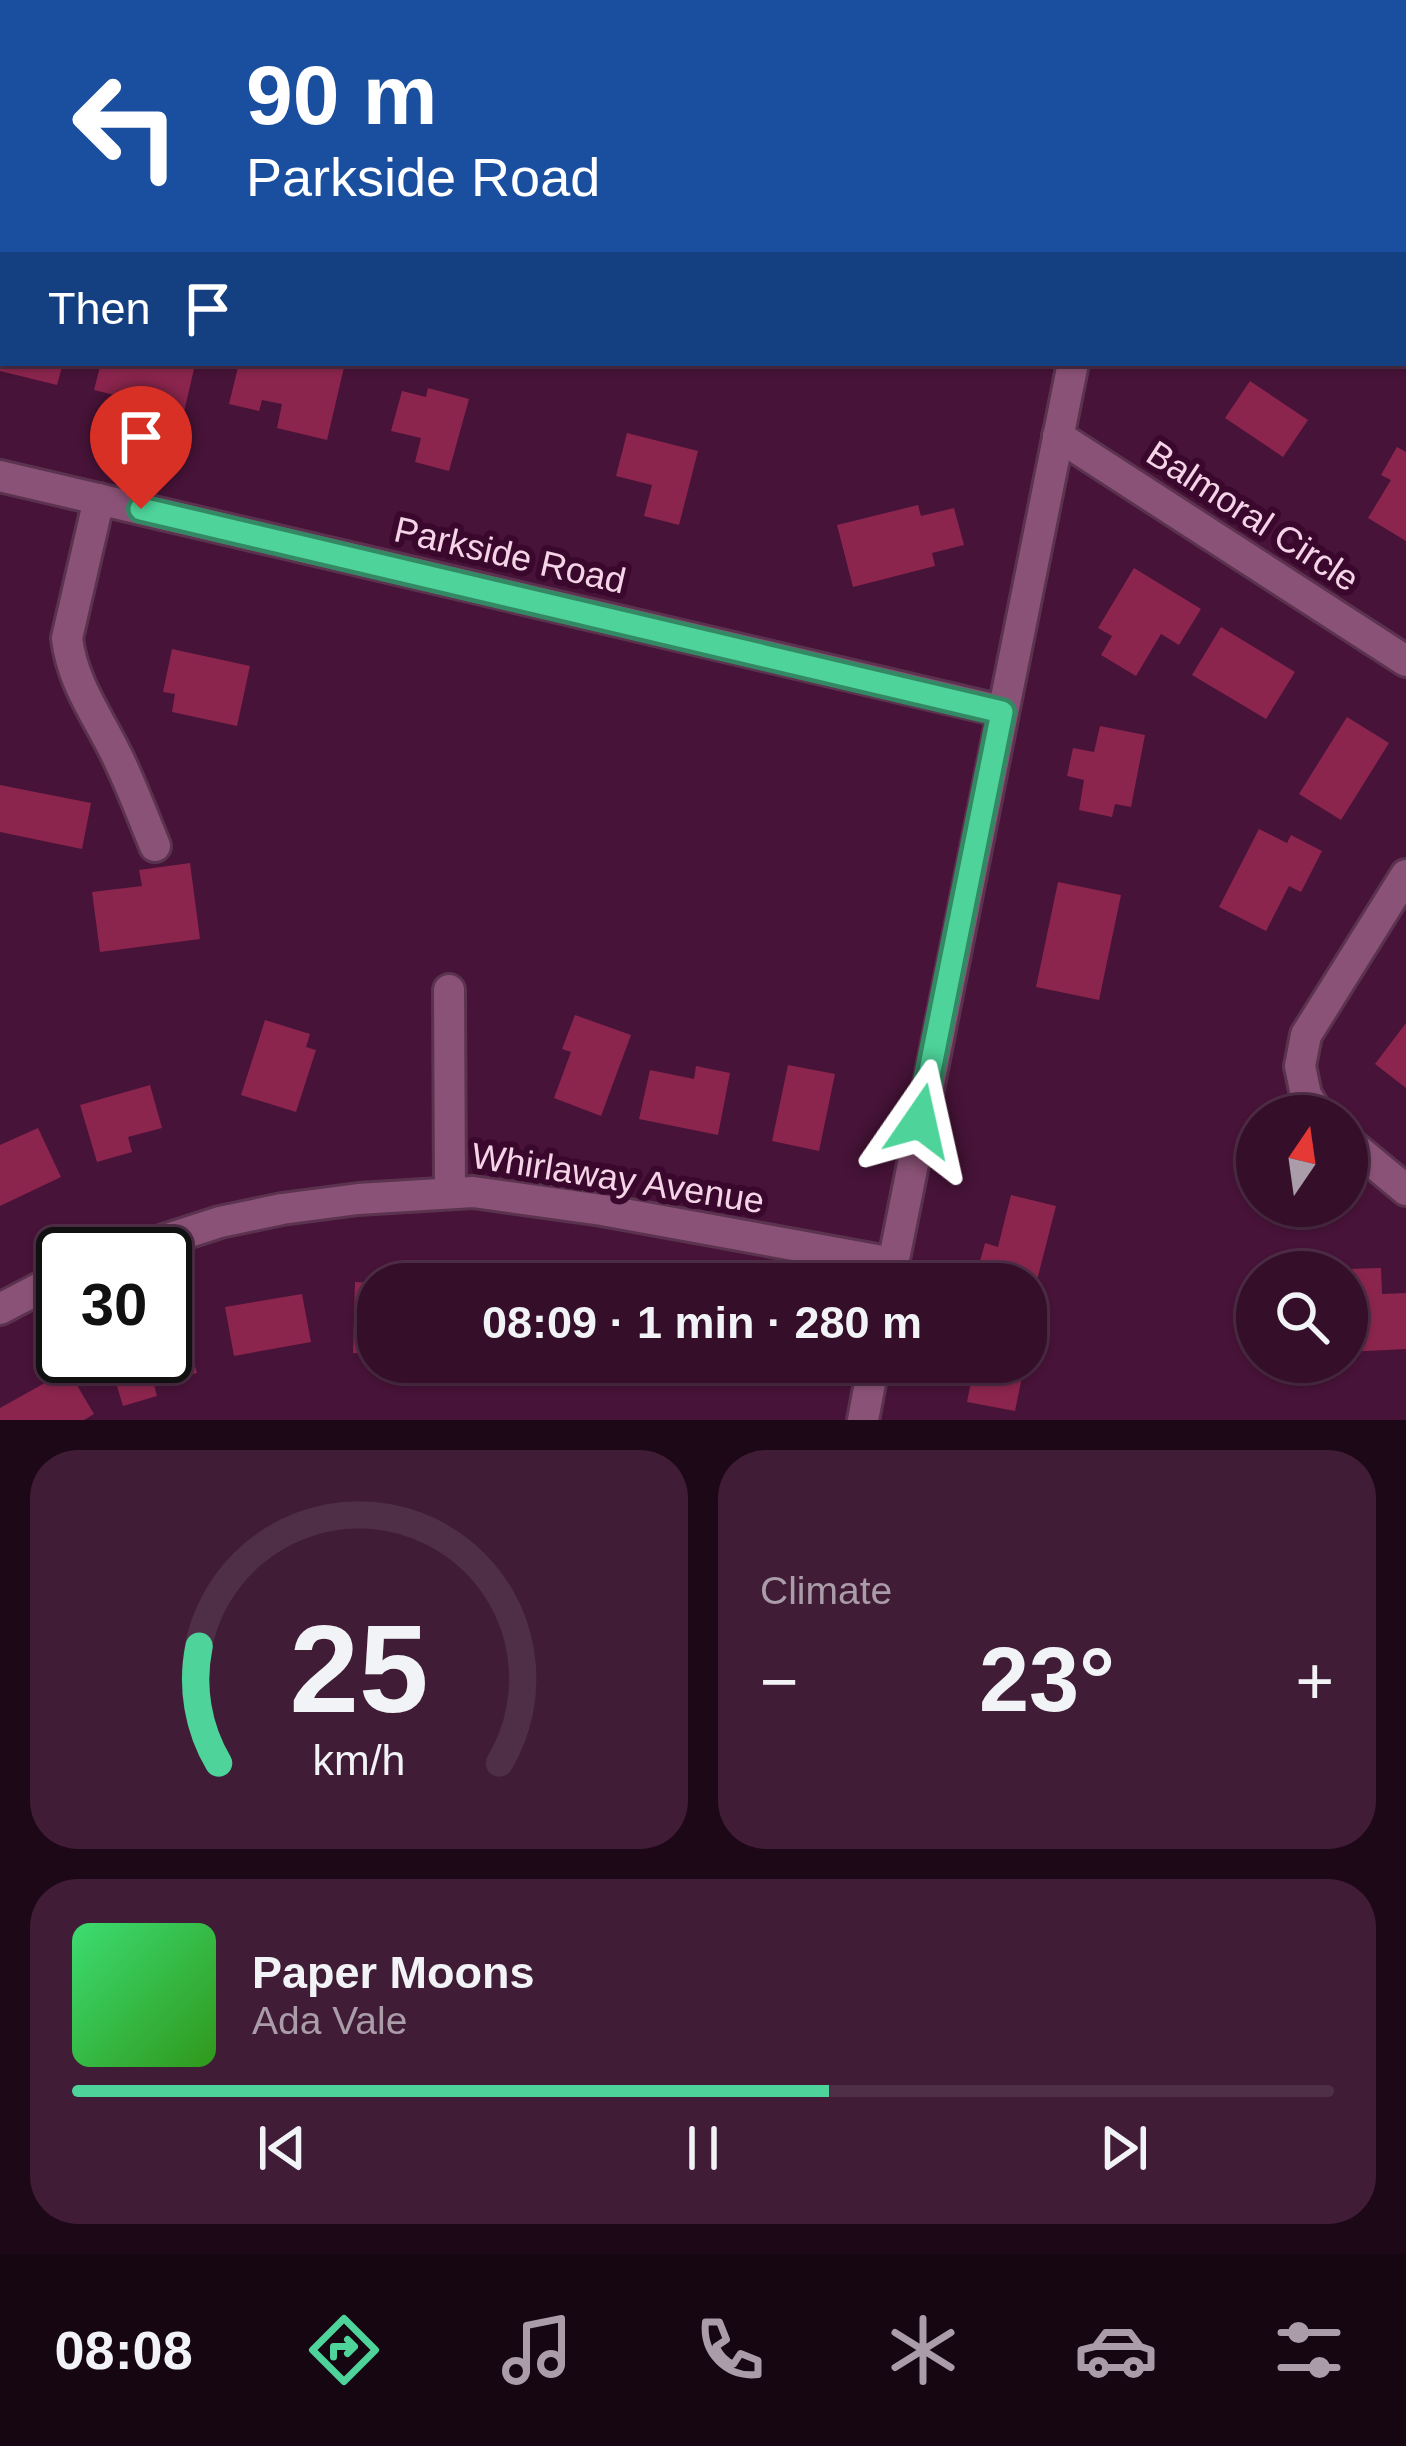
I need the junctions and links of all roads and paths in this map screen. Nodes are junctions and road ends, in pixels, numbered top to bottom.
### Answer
1 (1072, 366) edge
2 (1058, 436) junction
3 (0, 476) edge
4 (99, 499) junction
5 (1406, 662) edge
6 (1002, 712) junction
7 (155, 846) dead end
8 (1406, 875) edge
9 (449, 990) dead end
10 (1306, 1095) edge
11 (1368, 1158) edge
12 (1406, 1190) edge
13 (450, 1192) junction
14 (192, 1231) edge
15 (845, 1263) edge
16 (893, 1263) edge
17 (36, 1290) edge
18 (0, 1309) edge
19 (870, 1383) edge
20 (863, 1420) edge

1 - 2 street
2 - 5 street, Balmoral Circle
2 - 6 street
3 - 4 street, Parkside Road
4 - 6 street, Parkside Road
4 - 7 street
6 - 16 street
8 - 10 street
9 - 13 street
11 - 12 street
13 - 14 street, Whirlaway Avenue
13 - 15 street, Whirlaway Avenue
17 - 18 street
19 - 20 street

